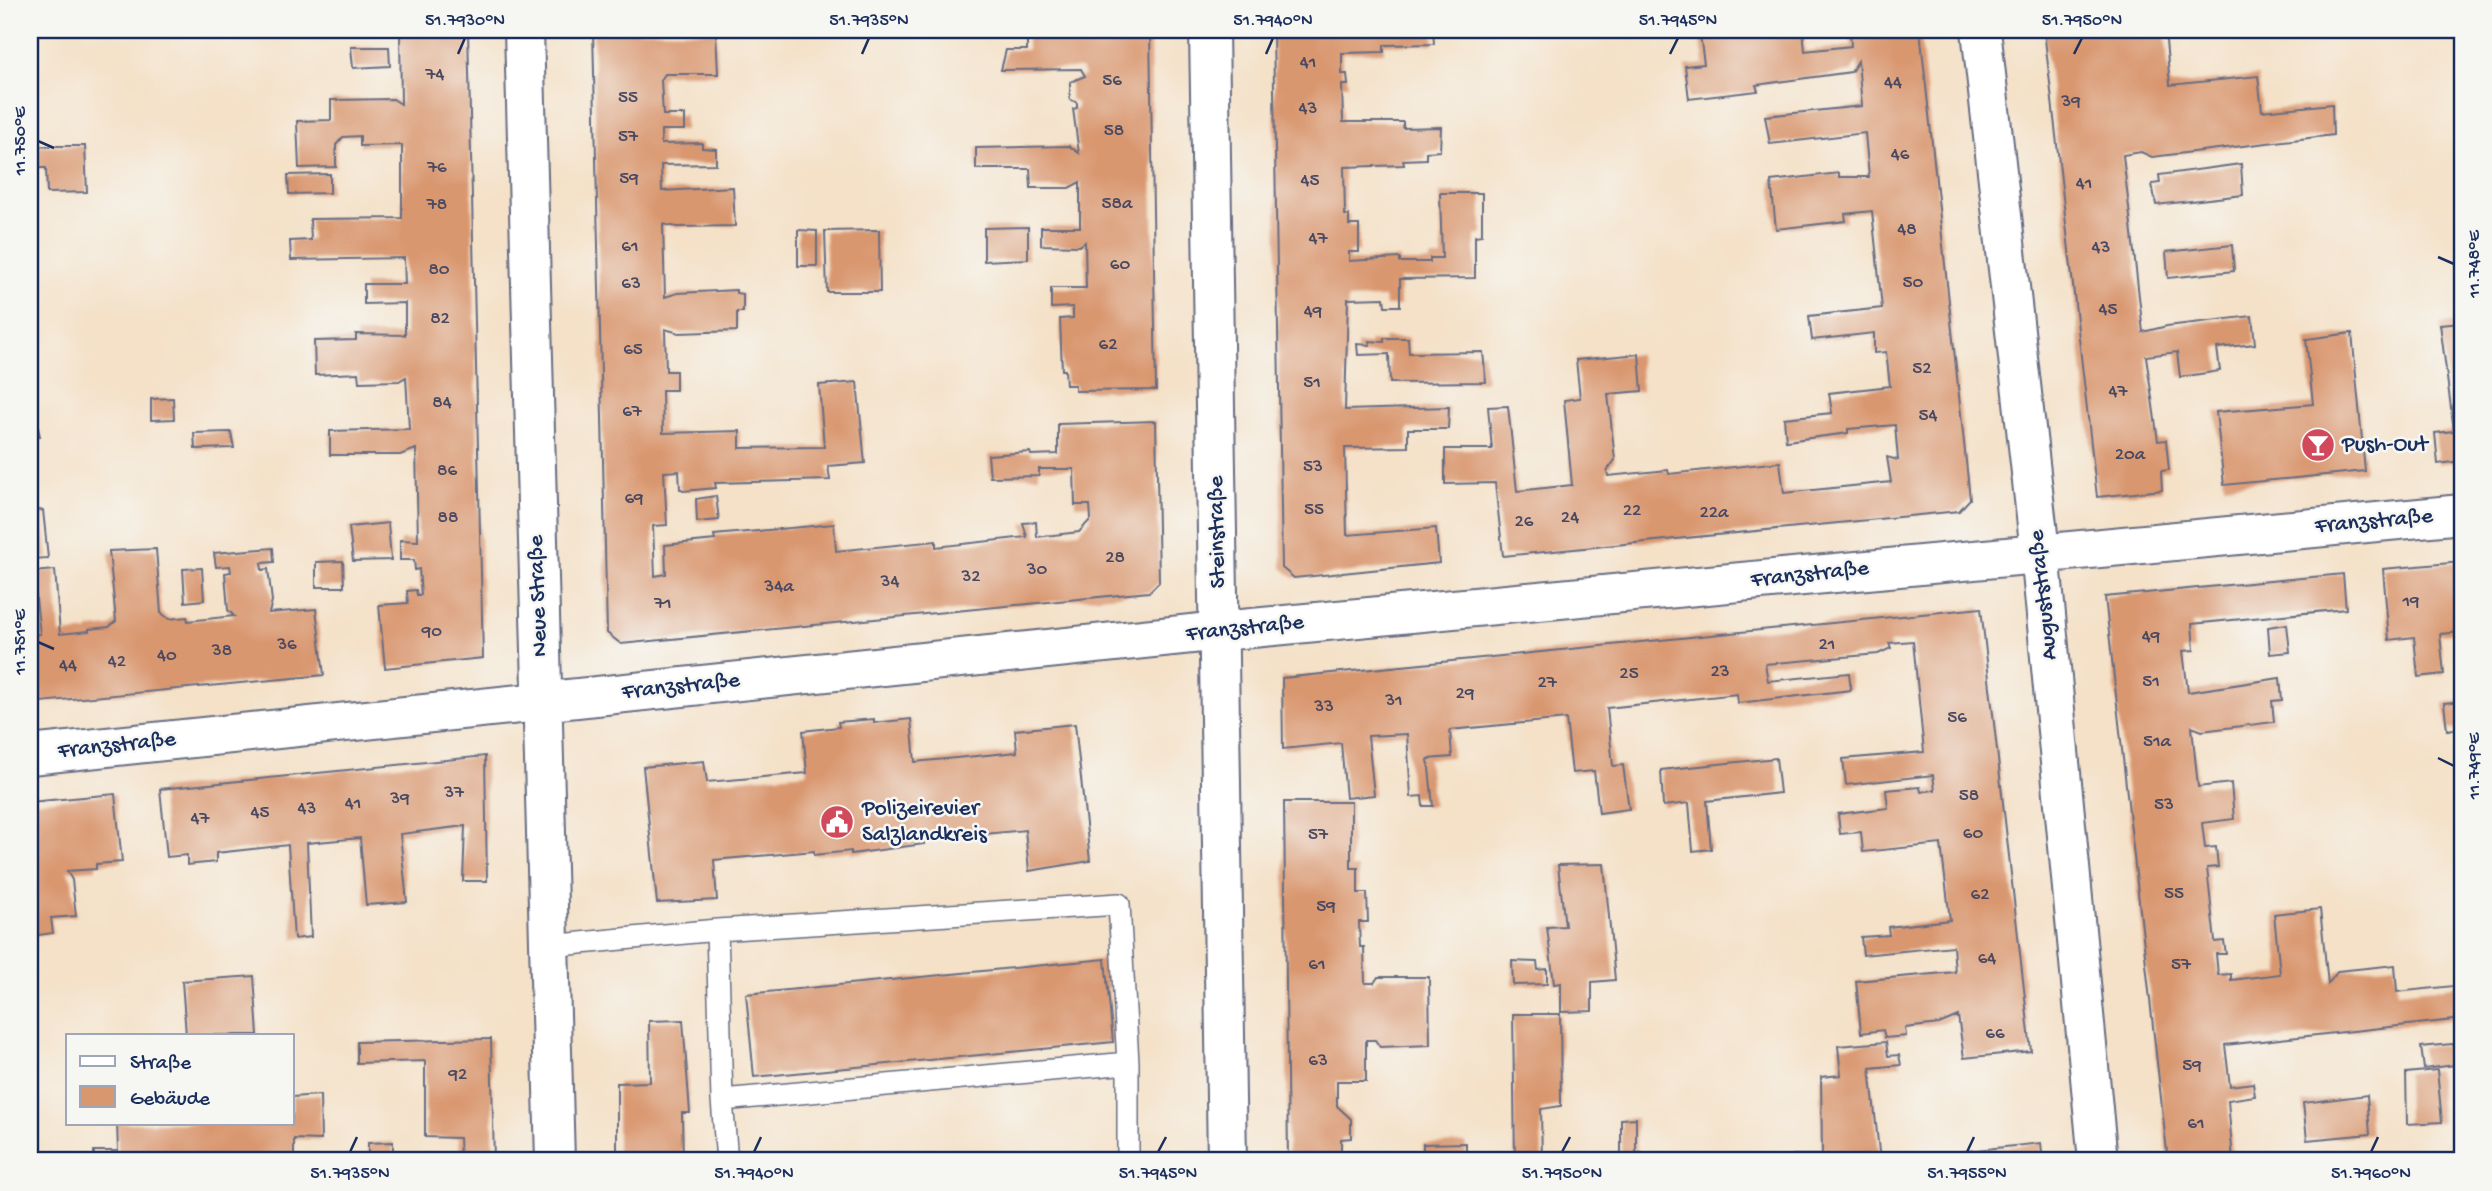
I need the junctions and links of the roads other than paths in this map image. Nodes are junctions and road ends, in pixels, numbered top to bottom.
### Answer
1 (524, 30) edge
2 (1209, 30) edge
3 (1981, 30) edge
4 (2462, 514) edge
5 (2040, 552) junction
6 (1220, 631) junction
7 (542, 702) junction
8 (30, 755) edge
9 (717, 930) junction
10 (549, 946) junction
11 (1128, 1063) junction
12 (723, 1100) junction
13 (555, 1161) edge
14 (727, 1161) edge
15 (1128, 1161) edge
16 (1227, 1161) edge
17 (2098, 1161) edge

1 - 7 street, Neue Straße
2 - 6 street, Steinstraße
3 - 5 street, Auguststraße
4 - 5 street, Franzstraße
5 - 6 street, Franzstraße
5 - 17 street, Auguststraße
6 - 7 street, Franzstraße
6 - 16 street, Steinstraße
7 - 8 street, Franzstraße
7 - 10 street, Neue Straße
9 - 10 lane
9 - 11 lane
9 - 12 lane
10 - 13 street, Neue Straße
11 - 12 lane
11 - 15 lane
12 - 14 lane

